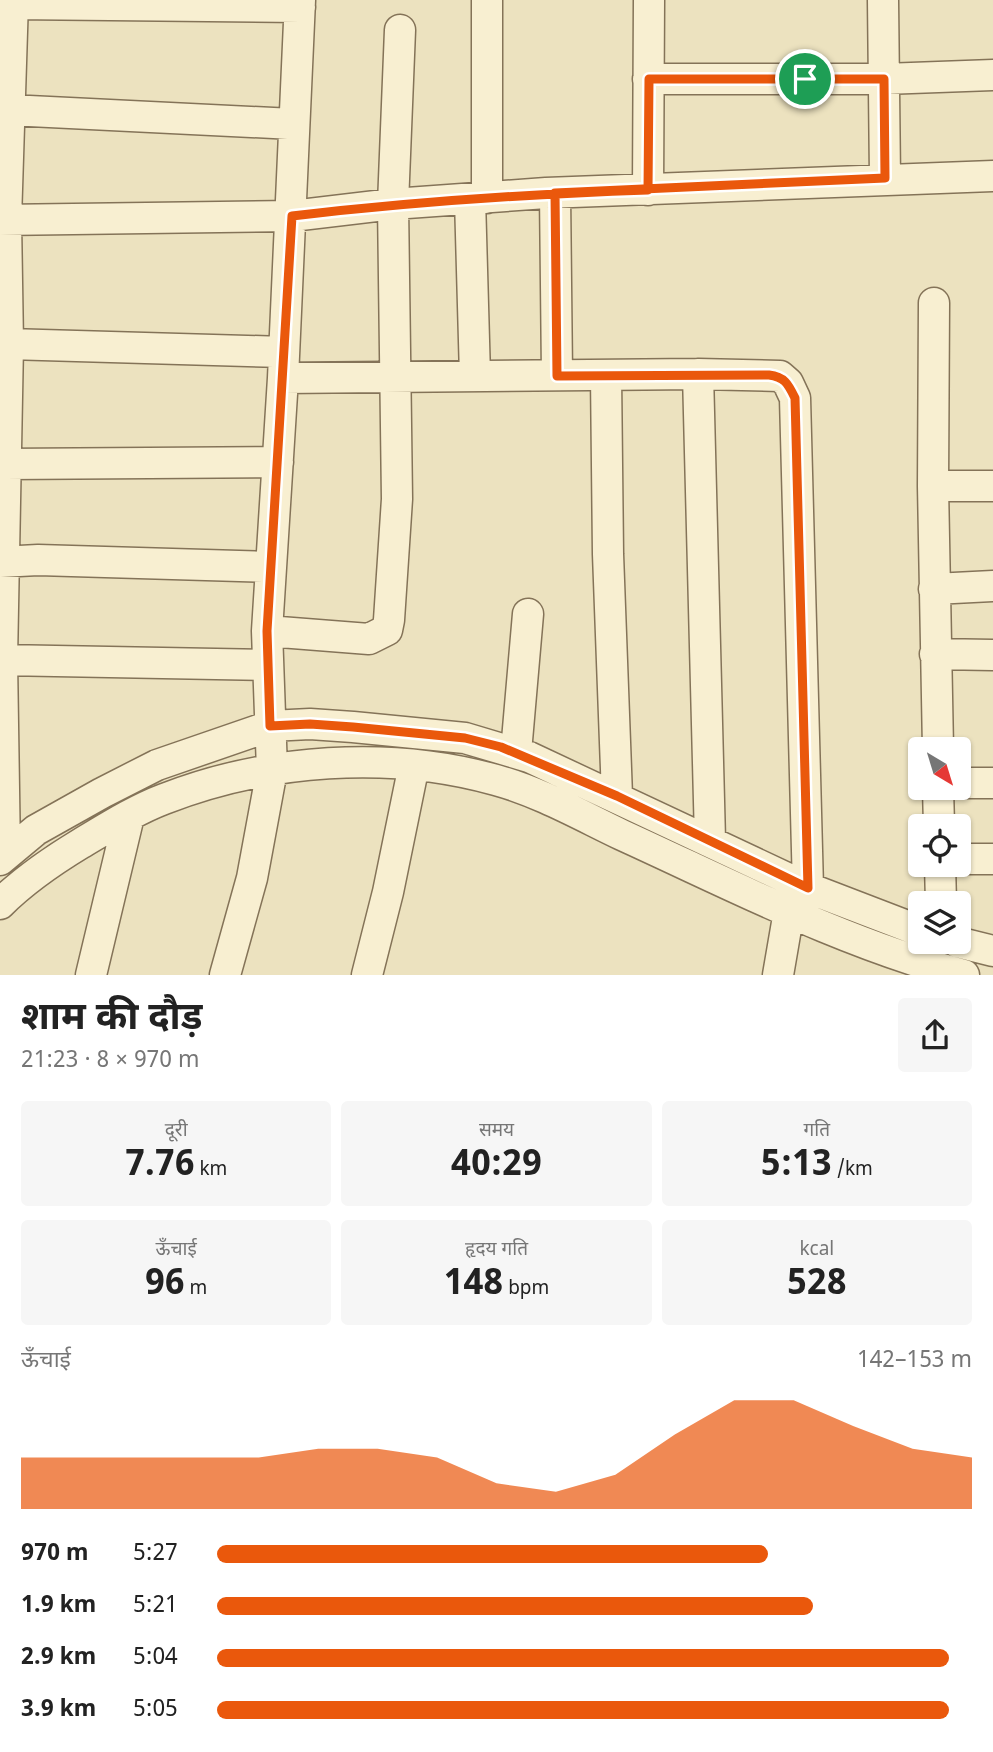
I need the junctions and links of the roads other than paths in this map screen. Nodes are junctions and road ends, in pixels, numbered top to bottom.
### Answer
1 (487, 0) edge
2 (649, 0) edge
3 (883, 0) edge
4 (13, 2) edge
5 (300, 4) edge
6 (400, 30) dead end
7 (993, 75) edge
8 (649, 79) junction
9 (884, 79) junction
10 (9, 110) junction
11 (293, 124) junction
12 (993, 176) edge
13 (885, 178) junction
14 (648, 190) junction
15 (555, 193) junction
16 (479, 199) junction
17 (393, 204) junction
18 (292, 216) junction
19 (3, 220) edge
20 (934, 303) dead end
21 (8, 344) junction
22 (284, 365) junction
23 (698, 374) junction
24 (606, 375) junction
25 (475, 376) junction
26 (557, 376) junction
27 (396, 377) junction
28 (278, 463) junction
29 (5, 464) junction
30 (933, 486) junction
31 (993, 486) edge
32 (1, 562) edge
33 (271, 567) junction
34 (993, 586) edge
35 (934, 589) junction
36 (528, 614) dead end
37 (267, 631) junction
38 (935, 654) junction
39 (993, 654) edge
40 (2, 660) junction
41 (268, 665) junction
42 (937, 737) edge
43 (271, 747) junction
44 (516, 752) junction
45 (414, 765) junction
46 (971, 783) edge
47 (993, 783) edge
48 (617, 796) junction
49 (129, 816) junction
50 (710, 840) junction
51 (3, 857) edge
52 (971, 859) edge
53 (993, 859) edge
54 (808, 888) junction
55 (0, 904) edge
56 (789, 911) junction
57 (908, 926) edge
58 (971, 946) edge
59 (993, 951) edge
60 (906, 967) edge
61 (91, 975) edge
62 (225, 975) edge
63 (367, 975) edge
64 (778, 975) edge
65 (964, 975) edge

1 - 16 street
2 - 8 street
3 - 9 street
4 - 5 street
4 - 10 street
5 - 11 street
6 - 17 street
7 - 9 street
8 - 9 street
8 - 14 street
9 - 13 street
10 - 11 street
10 - 19 street
11 - 18 street
12 - 13 street
13 - 14 street
14 - 15 street
15 - 16 street
15 - 26 street
16 - 17 street
16 - 25 street
17 - 18 street
17 - 27 street
18 - 19 street
18 - 22 street
19 - 21 street
20 - 30 street
21 - 22 street
21 - 29 street
22 - 27 street
22 - 28 street
23 - 24 street
23 - 50 street
23 - 54 street
24 - 26 street
24 - 48 street
25 - 26 street
25 - 27 street
27 - 37 street
28 - 29 street
28 - 33 street
29 - 32 street
30 - 31 street
30 - 35 street
32 - 33 street
32 - 40 street
33 - 37 street
34 - 35 street
35 - 38 street
36 - 44 street
37 - 41 street
38 - 39 street
38 - 42 street
40 - 41 street
40 - 51 street
41 - 43 street
43 - 44 street
43 - 45 street
43 - 49 street
43 - 51 street
43 - 62 street
44 - 48 street
45 - 56 street
45 - 63 street
46 - 47 street
48 - 50 street
49 - 55 street
49 - 61 street
50 - 54 street
52 - 53 street
54 - 57 street
56 - 60 street
56 - 64 street
58 - 59 street
60 - 65 street

